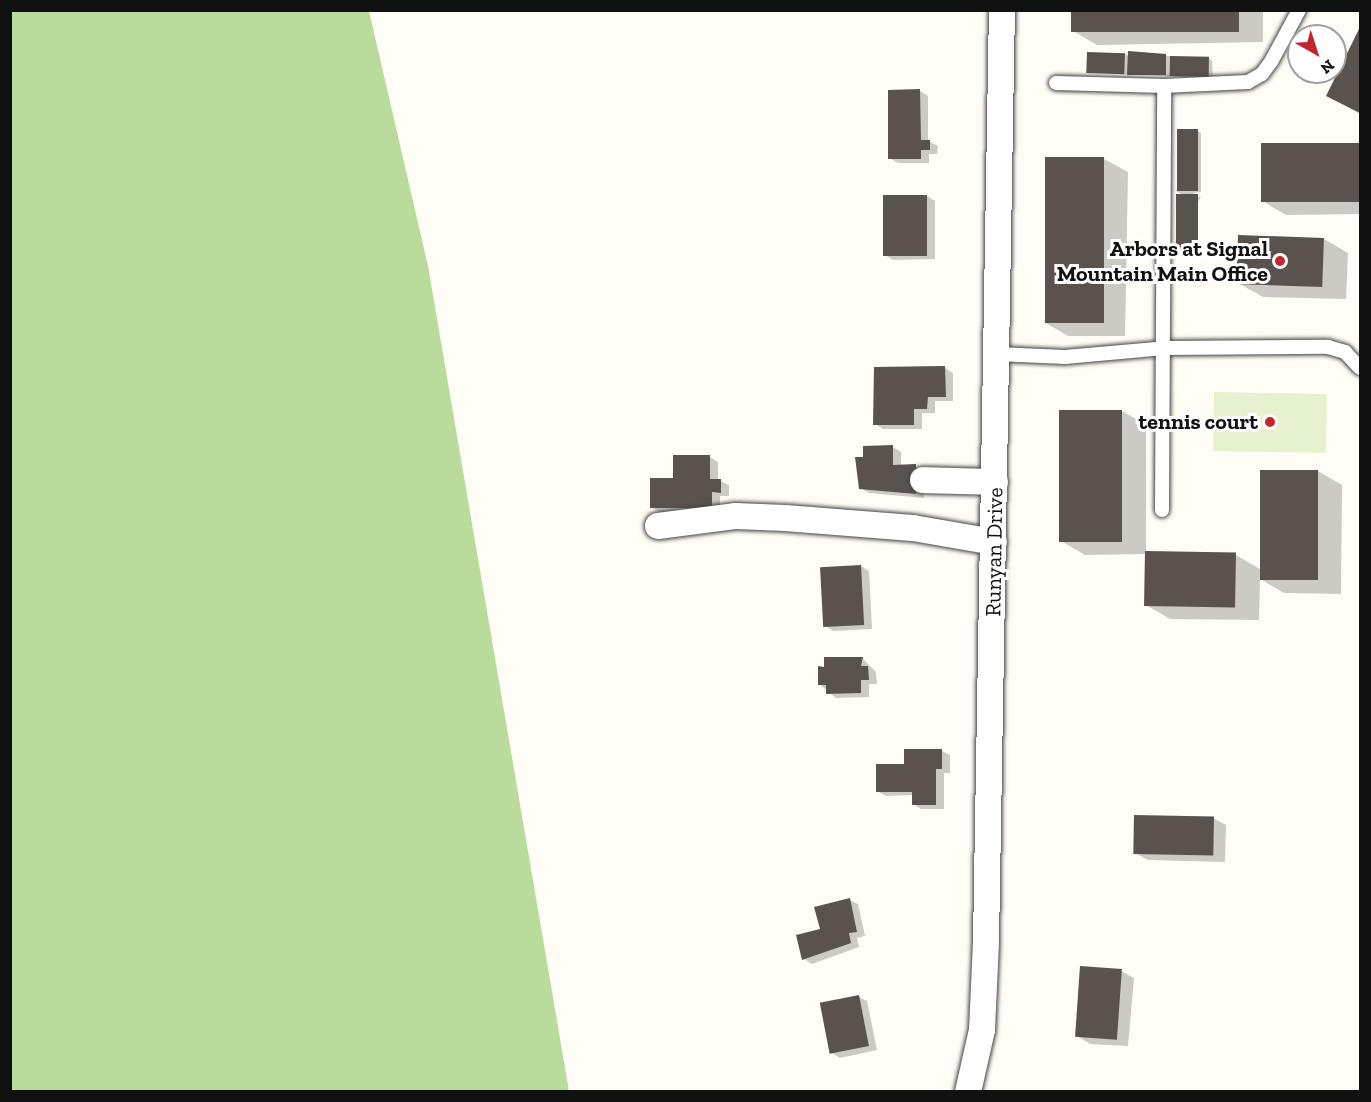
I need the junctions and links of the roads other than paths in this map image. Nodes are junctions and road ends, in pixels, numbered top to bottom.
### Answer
1 (1002, 10) edge
2 (1299, 10) edge
3 (1056, 83) dead end
4 (1164, 86) junction
5 (1165, 348) junction
6 (997, 354) junction
7 (1360, 368) edge
8 (923, 480) dead end
9 (995, 482) junction
10 (1162, 510) dead end
11 (658, 526) dead end
12 (994, 542) junction
13 (968, 1092) edge

1 - 6 street, Runyan Drive
2 - 4 lane
3 - 4 lane
4 - 5 lane
5 - 6 lane
5 - 7 lane
5 - 10 lane
6 - 9 street, Runyan Drive
8 - 9 street
9 - 12 street, Runyan Drive
11 - 12 street
12 - 13 street, Runyan Drive

